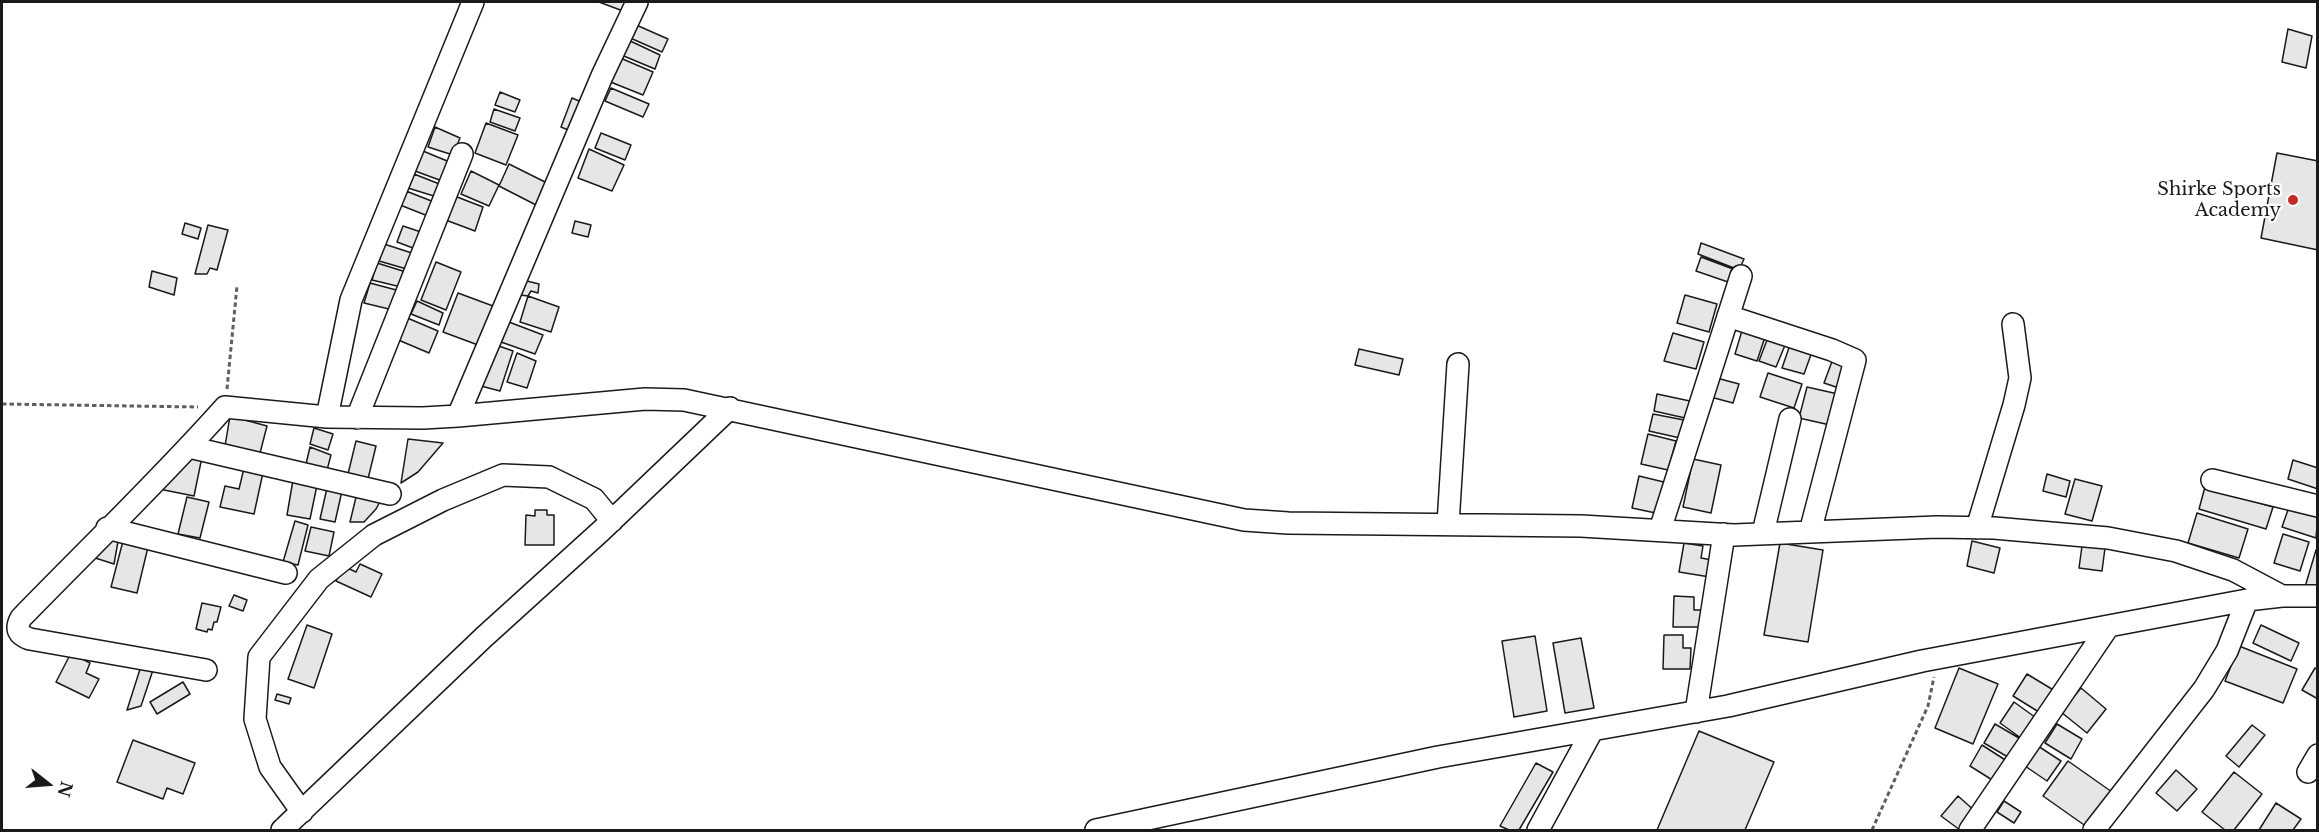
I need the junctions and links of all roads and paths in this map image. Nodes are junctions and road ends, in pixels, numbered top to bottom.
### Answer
1 (473, 2) edge
2 (637, 2) edge
3 (462, 154) dead end
4 (1741, 276) dead end
5 (237, 286) dead end
6 (1728, 316) junction
7 (2013, 324) dead end
8 (1458, 364) dead end
9 (2, 404) edge
10 (225, 407) junction
11 (730, 408) junction
12 (458, 416) junction
13 (327, 417) junction
14 (357, 418) junction
15 (1790, 419) dead end
16 (189, 447) junction
17 (2212, 480) dead end
18 (390, 494) dead end
19 (2318, 506) edge
20 (612, 521) junction
21 (1448, 524) junction
22 (107, 528) junction
23 (1977, 528) junction
24 (1660, 530) junction
25 (1810, 532) junction
26 (1763, 533) junction
27 (1724, 534) junction
28 (286, 573) dead end
29 (2318, 596) edge
30 (2282, 597) junction
31 (2247, 600) junction
32 (2108, 627) junction
33 (1938, 658) junction
34 (206, 670) dead end
35 (1696, 712) junction
36 (1592, 731) junction
37 (302, 812) junction
38 (1178, 821) edge
39 (282, 831) edge
40 (1096, 831) edge
41 (1538, 831) edge
42 (1872, 831) edge
43 (1970, 831) edge
44 (2094, 831) edge

1 - 13 street
2 - 12 street
3 - 14 street
4 - 6 street
5 - 10 path
6 - 24 street
6 - 25 street
7 - 23 street
8 - 21 street
9 - 10 path
10 - 13 street
10 - 16 street
11 - 12 street
11 - 20 street
11 - 21 street
12 - 14 street
13 - 14 street
15 - 26 street
16 - 18 street
16 - 22 street
17 - 19 street
20 - 37 street
20 - 37 street
21 - 24 street
22 - 28 street
22 - 34 street
23 - 25 street
23 - 30 street
24 - 27 street
25 - 26 street
26 - 27 street
27 - 35 street
29 - 30 street
30 - 31 street
31 - 32 street
31 - 44 street
32 - 33 street
32 - 43 street
33 - 35 street
33 - 42 path
35 - 36 street
36 - 38 street
36 - 41 street
37 - 39 street
38 - 40 street

